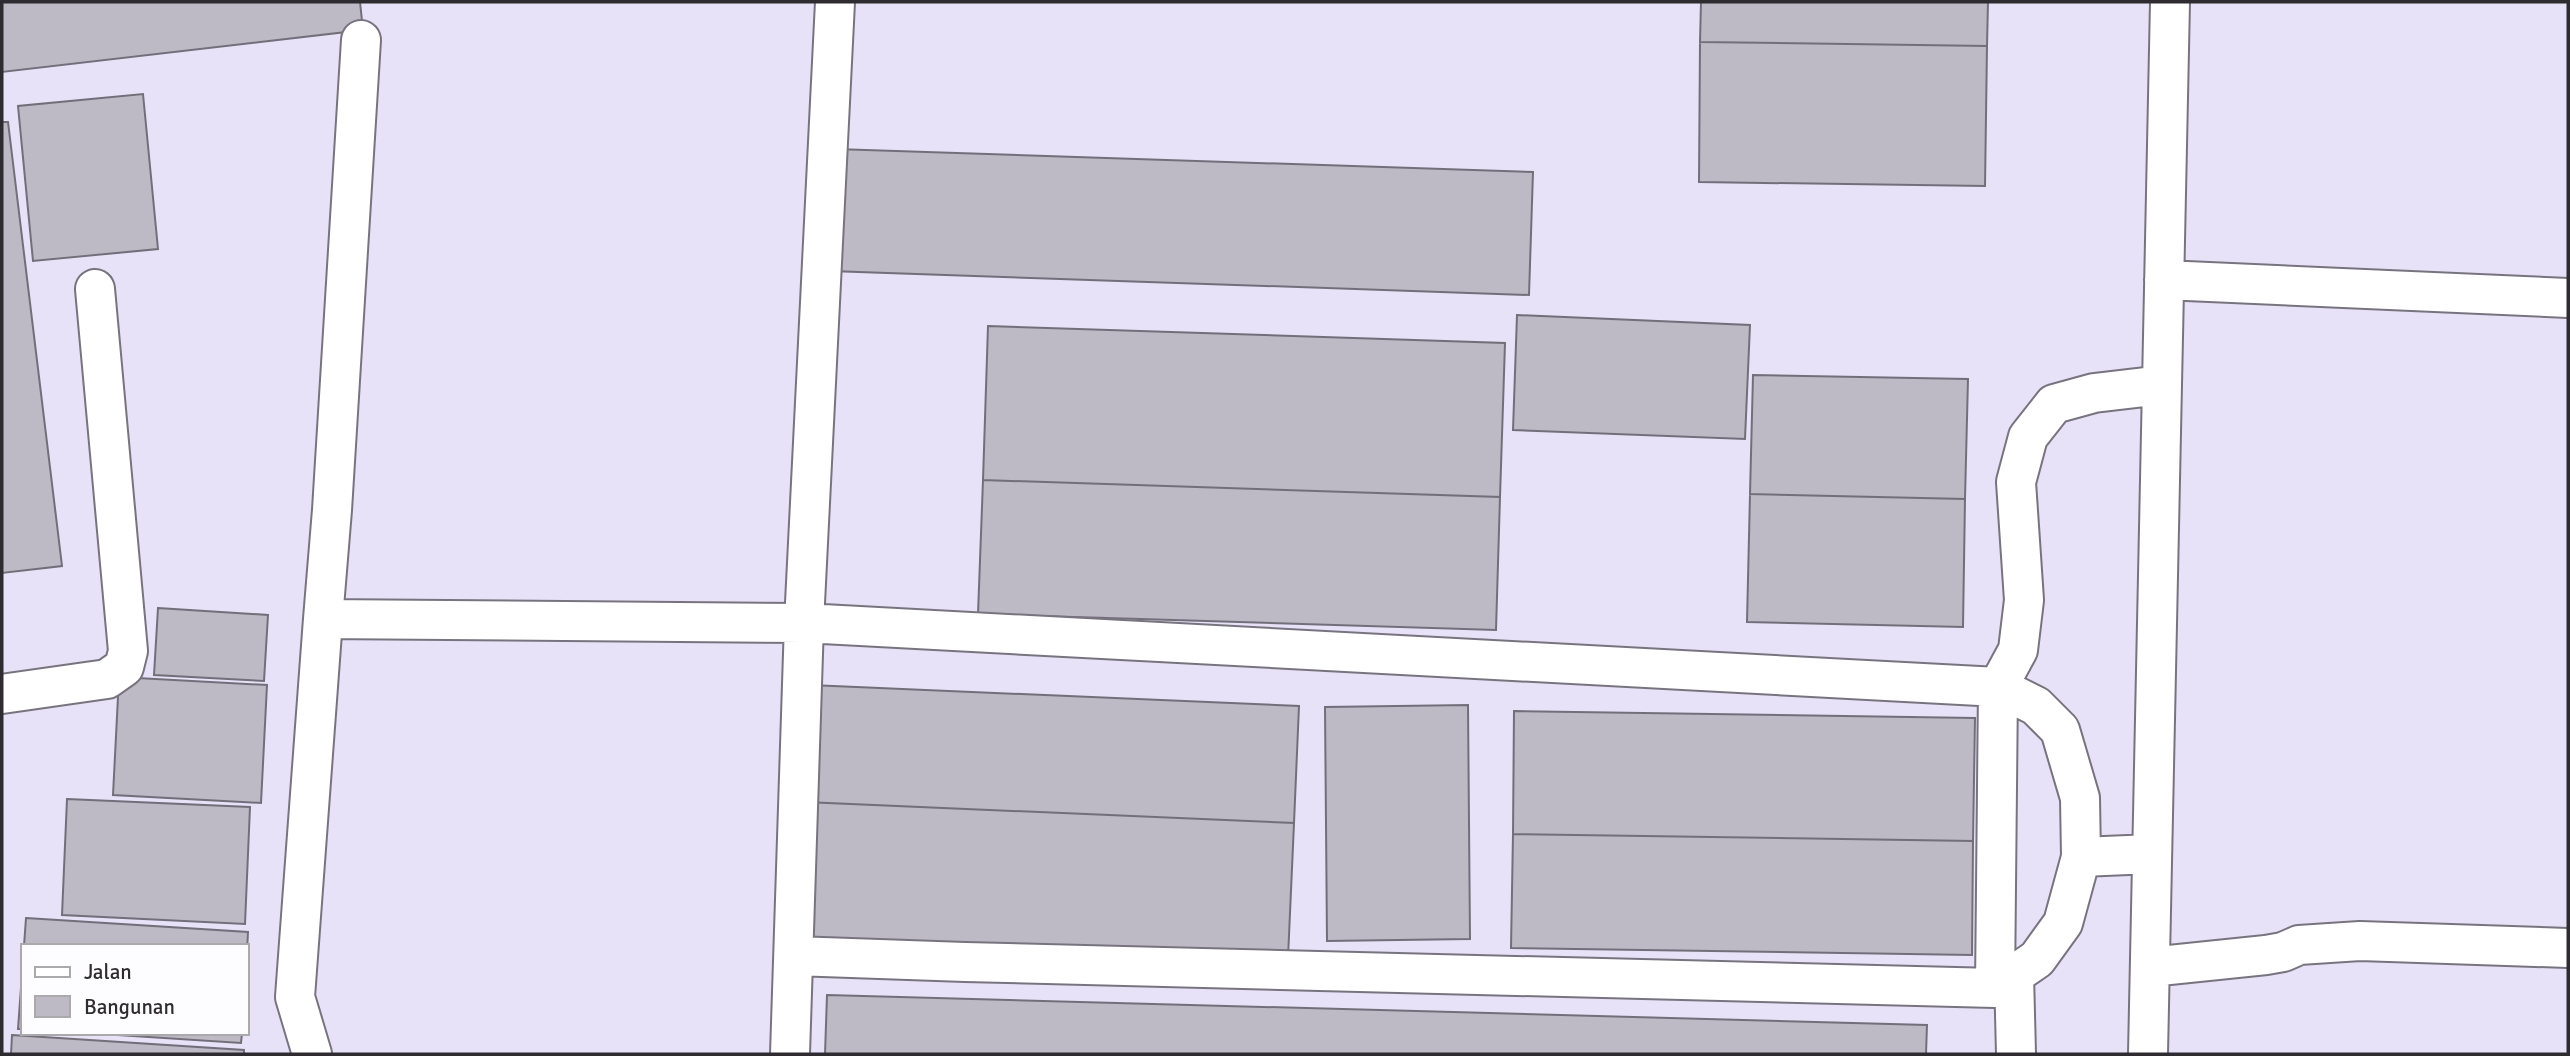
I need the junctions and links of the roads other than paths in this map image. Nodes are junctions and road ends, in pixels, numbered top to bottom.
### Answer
1 (835, 2) edge
2 (2170, 2) edge
3 (362, 40) dead end
4 (2164, 281) junction
5 (95, 289) dead end
6 (2568, 298) edge
7 (2162, 385) junction
8 (323, 619) junction
9 (804, 623) junction
10 (1998, 687) junction
11 (2, 694) edge
12 (2152, 854) junction
13 (2081, 857) junction
14 (2568, 948) edge
15 (794, 956) junction
16 (2150, 967) junction
17 (2004, 981) junction
18 (312, 1054) edge
19 (790, 1054) edge
20 (2016, 1054) edge
21 (2148, 1054) edge

1 - 9 street
2 - 4 street
3 - 8 street
4 - 6 street
4 - 7 street
5 - 11 street
7 - 10 street
7 - 12 street
8 - 9 street
8 - 18 street
9 - 10 street
9 - 15 street
10 - 13 street
10 - 17 street
12 - 13 street
12 - 16 street
13 - 17 street
14 - 16 street
15 - 17 street
15 - 19 street
16 - 21 street
17 - 20 street

